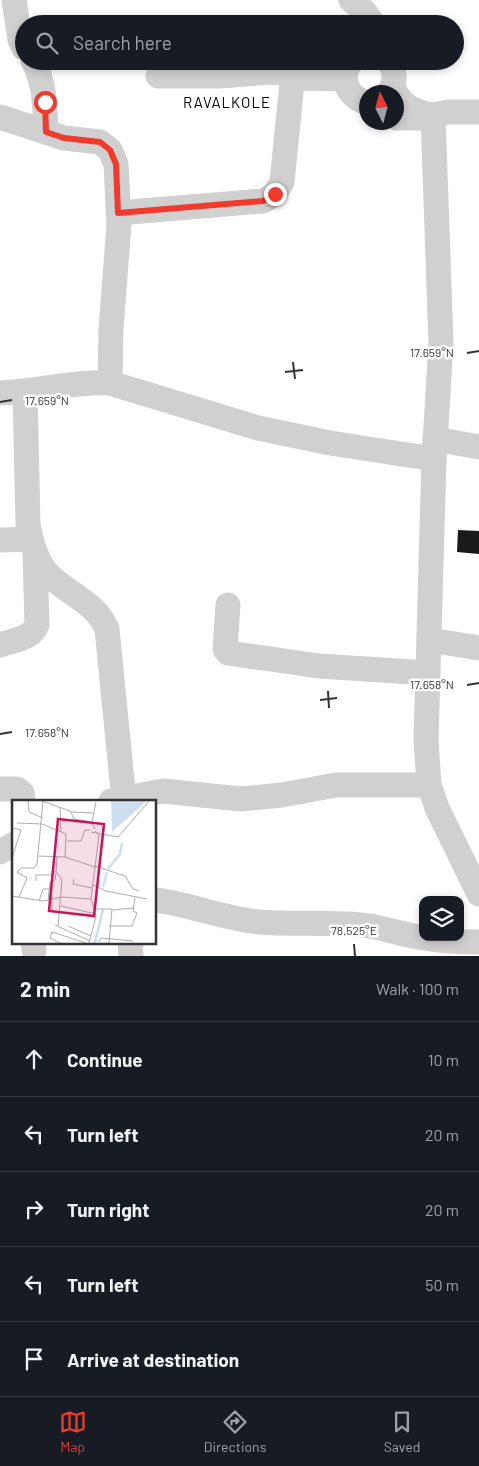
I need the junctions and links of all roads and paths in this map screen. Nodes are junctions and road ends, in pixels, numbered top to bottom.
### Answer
1 (14, 0) edge
2 (352, 5) edge
3 (16, 15) edge
4 (367, 15) edge
5 (37, 70) edge
6 (158, 76) dead end
7 (302, 78) junction
8 (392, 78) edge
9 (354, 81) edge
10 (479, 112) edge
11 (433, 115) junction
12 (0, 117) edge
13 (404, 118) edge
14 (46, 132) junction
15 (118, 213) junction
16 (110, 383) junction
17 (25, 392) junction
18 (0, 393) edge
19 (479, 446) edge
20 (434, 449) junction
21 (0, 540) edge
22 (33, 546) junction
23 (228, 605) dead end
24 (429, 640) junction
25 (0, 645) edge
26 (479, 648) edge
27 (428, 672) junction
28 (428, 785) junction
29 (0, 789) edge
30 (23, 800) edge
31 (120, 800) edge
32 (12, 845) edge
33 (0, 852) edge
34 (478, 888) edge
35 (156, 900) edge
36 (479, 942) edge

1 - 3 street
2 - 4 street
5 - 14 street
6 - 7 street
7 - 9 street
7 - 15 street
8 - 11 street
10 - 11 street
11 - 13 street
11 - 20 street
12 - 14 street
14 - 15 street
15 - 16 street
16 - 17 street
16 - 20 street
17 - 18 street
17 - 22 street
19 - 20 street
20 - 24 street
21 - 22 street
22 - 25 street
22 - 31 street
23 - 27 street
24 - 26 street
24 - 27 street
27 - 28 street
28 - 31 street
28 - 34 street
29 - 30 street
32 - 33 street
35 - 36 street

